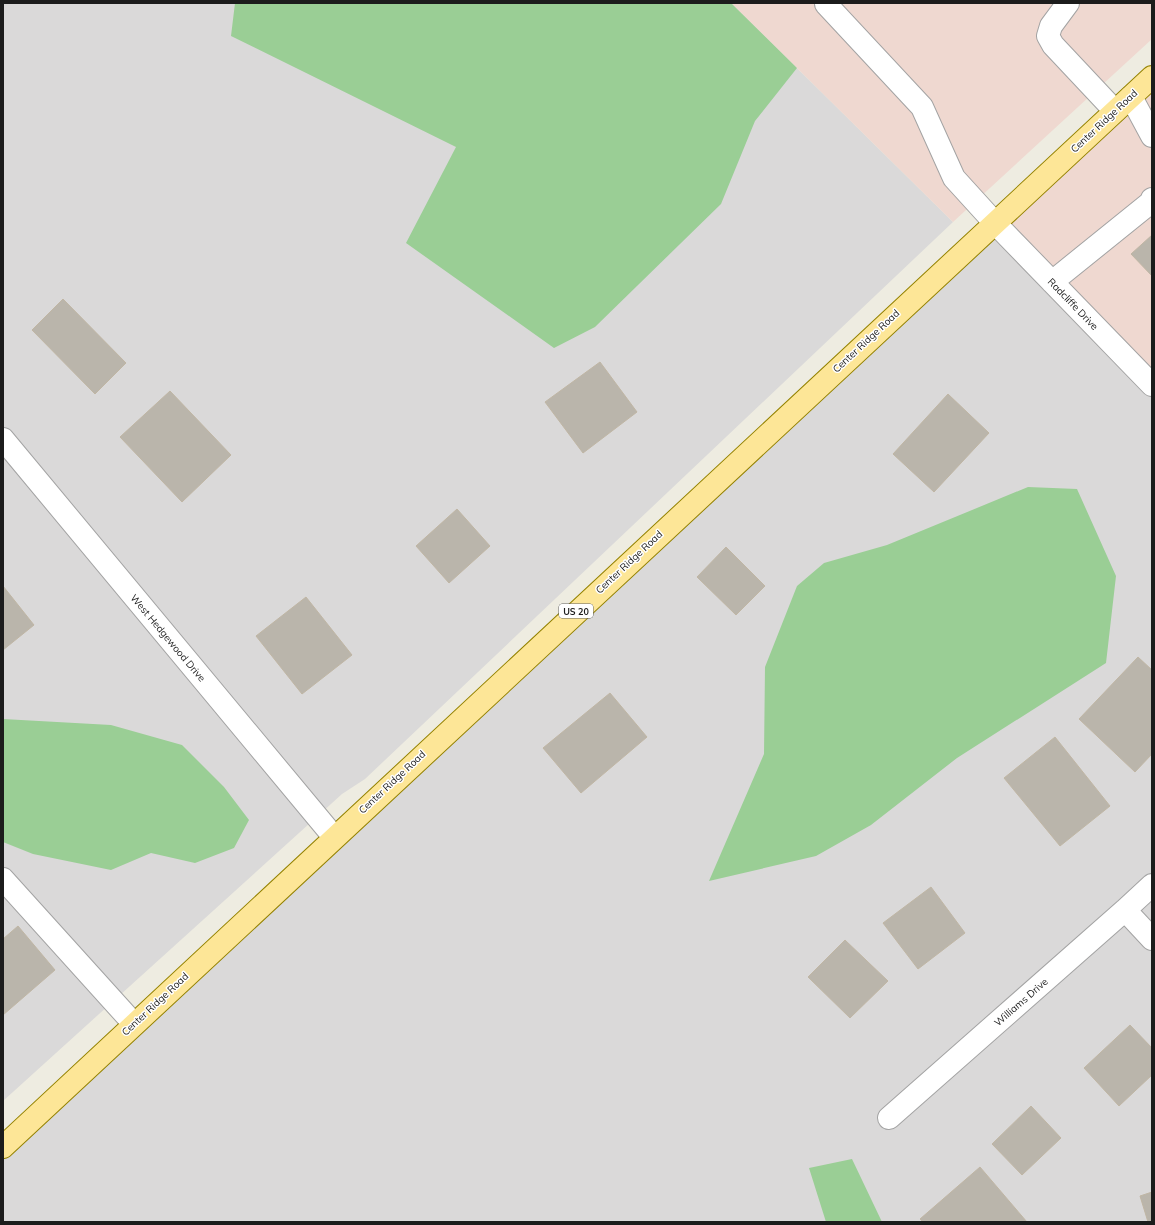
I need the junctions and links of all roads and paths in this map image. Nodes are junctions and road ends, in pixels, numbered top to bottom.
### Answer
1 (1068, 3) edge
2 (826, 4) dead end
3 (1152, 77) edge
4 (1130, 97) junction
5 (1115, 112) junction
6 (1152, 136) edge
7 (1152, 199) edge
8 (994, 222) junction
9 (1052, 282) junction
10 (1152, 385) edge
11 (3, 439) edge
12 (334, 837) junction
13 (3, 879) edge
14 (1152, 885) edge
15 (1126, 910) junction
16 (1152, 939) edge
17 (134, 1024) junction
18 (889, 1118) dead end
19 (3, 1147) edge

1 - 5 street
2 - 8 street, Radcliffe Drive
3 - 4 main road, Center Ridge Road / US 20
4 - 5 main road, Center Ridge Road / US 20
4 - 6 street
5 - 8 main road, Center Ridge Road / US 20
7 - 9 street
8 - 9 street, Radcliffe Drive
8 - 12 main road, Center Ridge Road / US 20
9 - 10 street, Radcliffe Drive
11 - 12 street, West Hedgewood Drive
12 - 17 main road, Center Ridge Road / US 20
13 - 17 street
14 - 15 street, Williams Drive
15 - 16 street
15 - 18 street, Williams Drive
17 - 19 main road, Center Ridge Road / US 20

